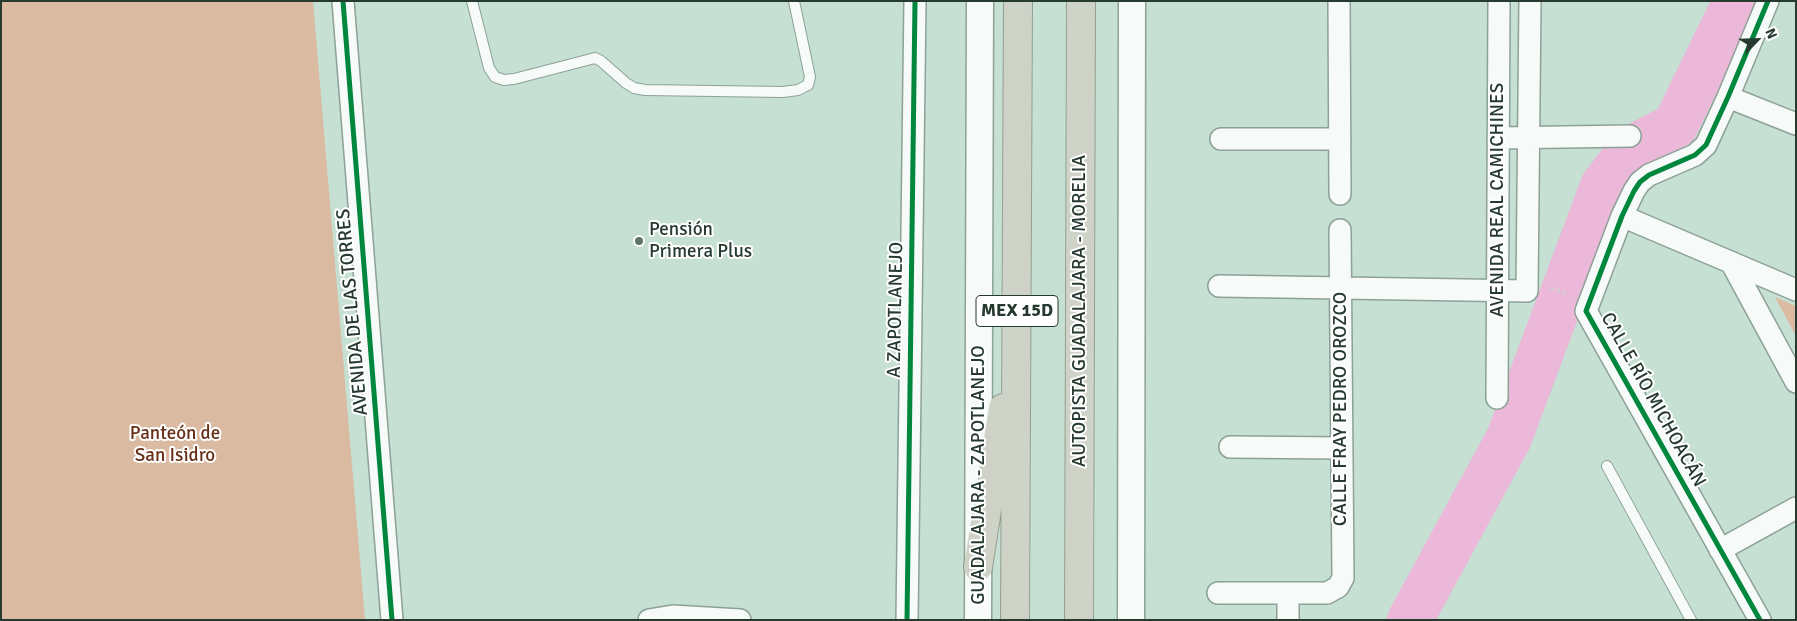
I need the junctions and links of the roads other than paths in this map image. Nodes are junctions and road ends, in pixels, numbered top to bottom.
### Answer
1 (343, 1) edge
2 (472, 1) edge
3 (794, 1) edge
4 (916, 1) edge
5 (980, 1) edge
6 (1018, 1) edge
7 (1081, 1) edge
8 (1132, 1) edge
9 (1339, 1) edge
10 (1499, 1) edge
11 (1530, 1) edge
12 (1768, 1) edge
13 (1728, 97) junction
14 (1796, 124) edge
15 (1630, 136) dead end
16 (1498, 138) junction
17 (1528, 138) junction
18 (1221, 139) dead end
19 (1340, 140) junction
20 (1340, 194) dead end
21 (1622, 216) junction
22 (1340, 230) dead end
23 (1730, 262) junction
24 (1219, 286) dead end
25 (1341, 288) junction
26 (1796, 290) edge
27 (1497, 291) junction
28 (1017, 316) junction
29 (1796, 382) edge
30 (1497, 398) dead end
31 (1230, 447) dead end
32 (1341, 448) junction
33 (1607, 466) dead end
34 (1796, 508) edge
35 (1720, 550) junction
36 (978, 567) junction
37 (1218, 593) dead end
38 (1288, 593) junction
39 (392, 620) edge
40 (649, 620) edge
41 (740, 620) edge
42 (908, 620) edge
43 (978, 620) edge
44 (1015, 620) edge
45 (1078, 620) edge
46 (1131, 620) edge
47 (1288, 620) edge
48 (1691, 620) edge
49 (1760, 620) edge

1 - 39 street, AVENIDA DE LAS TORRES
2 - 3 lane
4 - 42 street, A ZAPOTLANEJO
5 - 36 street, GUADALAJARA - ZAPOTLANEJO
6 - 28 highway, MEX 15D
7 - 45 highway, AUTOPISTA GUADALAJARA - MORELIA / MEX 15D
8 - 46 street
9 - 19 street
10 - 16 street, AVENIDA REAL CAMICHINES
11 - 17 street, AVENIDA REAL CAMICHINES
12 - 13 street, CALLE RÍO MICHOACÁN
13 - 14 street
13 - 21 street, CALLE RÍO MICHOACÁN
15 - 17 street
16 - 17 street
16 - 27 street, AVENIDA REAL CAMICHINES
17 - 27 street, AVENIDA REAL CAMICHINES
18 - 19 street
19 - 20 street
21 - 23 street
21 - 35 street, CALLE RÍO MICHOACÁN
22 - 25 street, CALLE FRAY PEDRO OROZCO
23 - 26 street
23 - 29 street
24 - 25 street
25 - 27 street
25 - 32 street, CALLE FRAY PEDRO OROZCO
27 - 30 street, AVENIDA REAL CAMICHINES
28 - 36 highway
28 - 44 highway, MEX 15D
31 - 32 street
32 - 38 street, CALLE FRAY PEDRO OROZCO
33 - 48 lane
34 - 35 street
35 - 49 street, CALLE RÍO MICHOACÁN
36 - 43 street, GUADALAJARA - ZAPOTLANEJO
37 - 38 street
38 - 47 street
40 - 41 street

